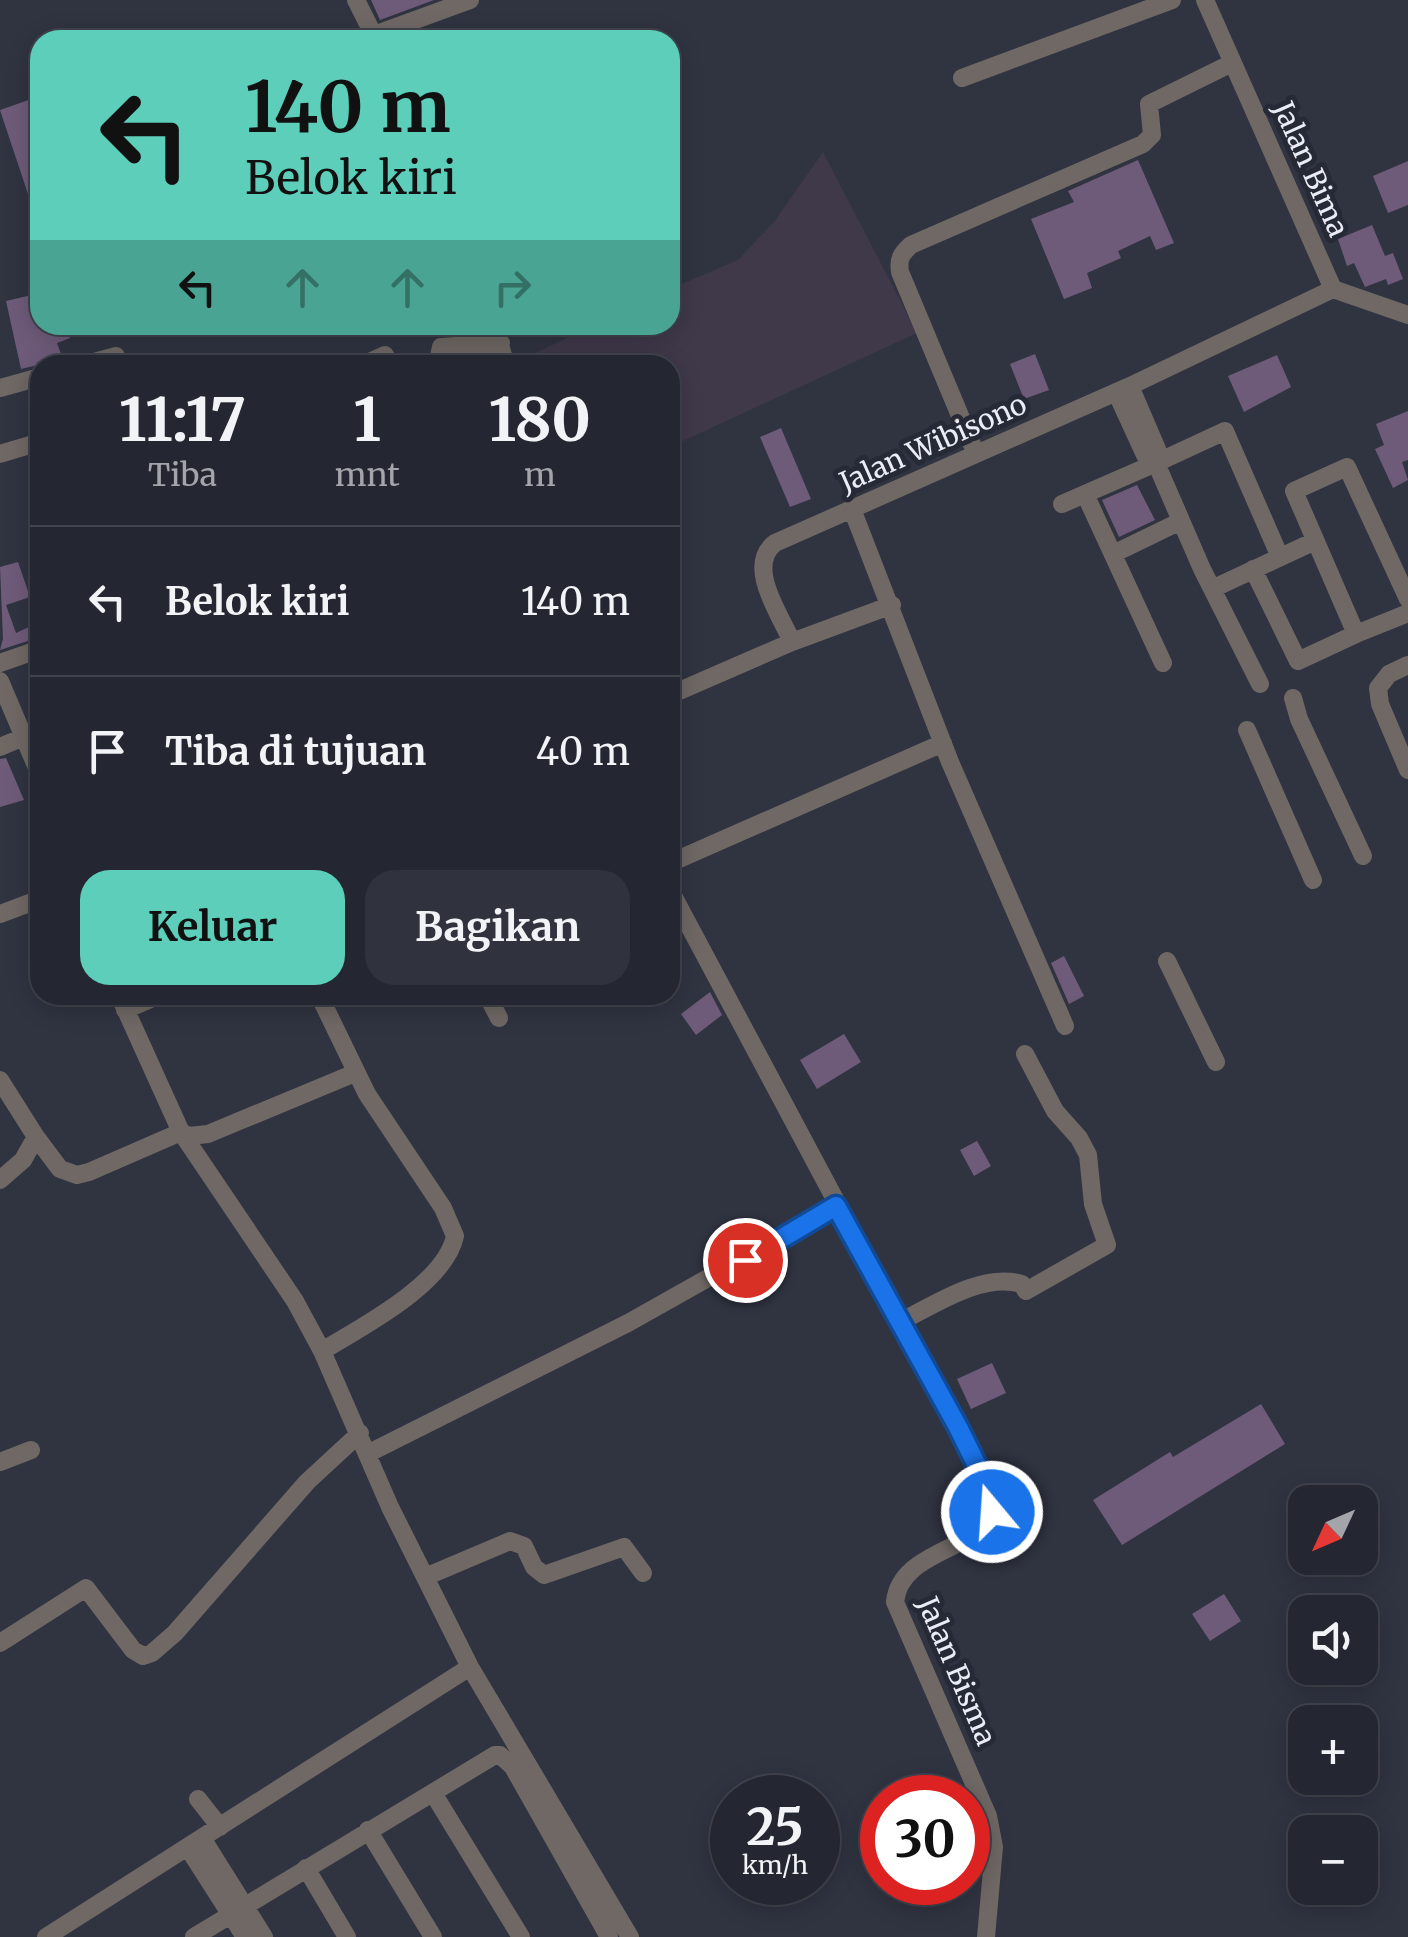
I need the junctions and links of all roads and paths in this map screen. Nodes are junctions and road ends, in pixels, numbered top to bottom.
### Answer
1 (356, 0) edge
2 (470, 0) edge
3 (1172, 0) edge
4 (1205, 0) edge
5 (371, 30) edge
6 (393, 30) edge
7 (1232, 63) junction
8 (962, 78) dead end
9 (1333, 289) junction
10 (1408, 315) edge
11 (498, 335) edge
12 (501, 344) junction
13 (439, 355) edge
14 (504, 355) edge
15 (30, 380) edge
16 (0, 388) edge
17 (1123, 389) junction
18 (30, 445) edge
19 (0, 454) edge
20 (976, 454) junction
21 (1156, 463) junction
22 (1085, 494) junction
23 (1062, 504) dead end
24 (852, 509) junction
25 (1181, 522) junction
26 (1315, 541) junction
27 (1113, 554) junction
28 (1280, 557) junction
29 (1253, 570) junction
30 (1212, 589) junction
31 (1408, 599) edge
32 (892, 605) junction
33 (1408, 613) edge
34 (1356, 634) junction
35 (792, 642) junction
36 (30, 652) edge
37 (0, 662) edge
38 (1163, 663) dead end
39 (1408, 665) edge
40 (0, 680) edge
41 (1260, 684) dead end
42 (680, 691) edge
43 (1293, 698) dead end
44 (1247, 730) dead end
45 (24, 738) junction
46 (943, 743) junction
47 (0, 747) edge
48 (30, 752) edge
49 (1408, 770) edge
50 (1363, 856) dead end
51 (680, 859) edge
52 (1313, 880) dead end
53 (30, 903) edge
54 (680, 908) edge
55 (0, 914) edge
56 (1167, 961) dead end
57 (122, 1005) edge
58 (324, 1005) edge
59 (492, 1005) edge
60 (498, 1018) dead end
61 (1065, 1026) dead end
62 (1025, 1054) dead end
63 (1216, 1062) dead end
64 (355, 1073) junction
65 (0, 1080) edge
66 (180, 1132) junction
67 (36, 1137) junction
68 (0, 1180) edge
69 (836, 1206) junction
70 (900, 1322) junction
71 (322, 1351) junction
72 (360, 1432) junction
73 (31, 1450) dead end
74 (369, 1454) junction
75 (0, 1462) edge
76 (643, 1573) dead end
77 (425, 1577) junction
78 (0, 1643) edge
79 (470, 1666) junction
80 (434, 1792) junction
81 (198, 1799) dead end
82 (220, 1827) junction
83 (368, 1830) junction
84 (195, 1843) junction
85 (306, 1868) junction
86 (238, 1909) junction
87 (46, 1937) edge
88 (194, 1937) edge
89 (246, 1937) edge
90 (264, 1937) edge
91 (347, 1937) edge
92 (433, 1937) edge
93 (521, 1937) edge
94 (609, 1937) edge
95 (630, 1937) edge
96 (986, 1937) edge

1 - 5 street
2 - 6 street
3 - 8 street
4 - 7 street, Jalan Bima
7 - 9 street, Jalan Bima
7 - 20 street
9 - 10 street
9 - 17 street, Jalan Wibisono
11 - 12 street
12 - 13 street
12 - 14 street
15 - 16 street
17 - 20 street, Jalan Wibisono
17 - 21 street
18 - 19 street
20 - 24 street, Jalan Wibisono
21 - 22 street
21 - 25 street
21 - 28 street
22 - 23 street
22 - 27 street
24 - 32 street
24 - 35 street, Jalan Wibisono
25 - 27 street
25 - 30 street
26 - 28 street
26 - 31 street
26 - 34 street
27 - 38 street
28 - 29 street
29 - 30 street
29 - 34 street
30 - 41 street
32 - 35 street
32 - 46 street
33 - 34 street
35 - 42 street
36 - 37 street
39 - 49 street
40 - 45 street
43 - 50 street
44 - 52 street
45 - 47 street
45 - 48 street
46 - 51 street
46 - 61 street
53 - 55 street
54 - 69 street, Jalan Bisma
56 - 63 street
57 - 66 street
58 - 64 street
59 - 60 street
62 - 70 street
64 - 66 street
64 - 71 street
65 - 67 street
66 - 67 street
66 - 71 street
67 - 68 street
69 - 70 street, Jalan Bisma
69 - 74 street
70 - 96 street, Jalan Bisma
71 - 72 street
72 - 74 street
72 - 78 street
73 - 75 street
74 - 77 street
76 - 77 street
77 - 79 street
79 - 82 street
79 - 95 street
80 - 83 street
80 - 93 street
80 - 94 street
81 - 82 street
82 - 84 street
83 - 85 street
83 - 92 street
84 - 86 street
84 - 87 street
85 - 86 street
85 - 91 street
86 - 88 street
86 - 89 street
86 - 90 street

